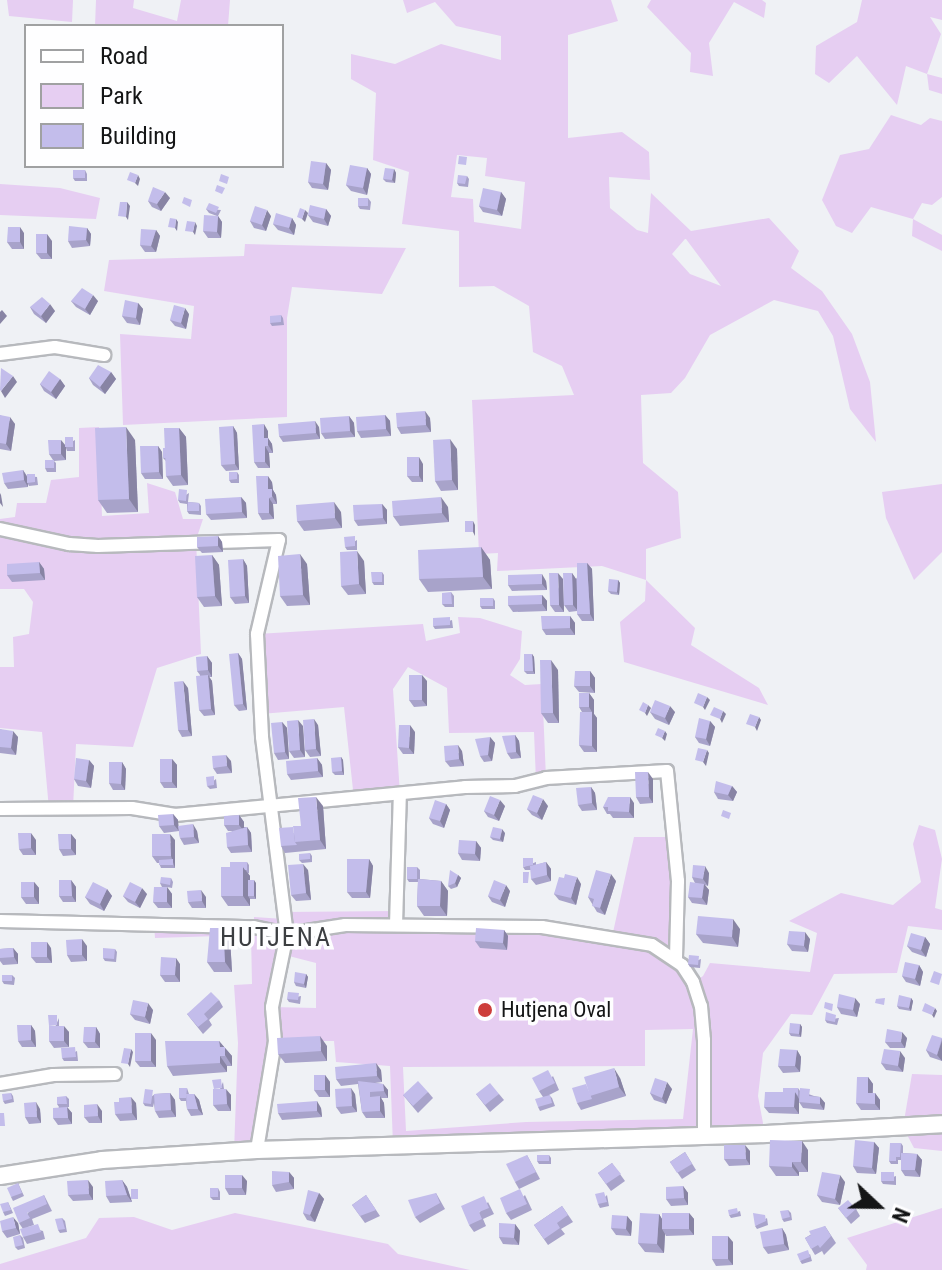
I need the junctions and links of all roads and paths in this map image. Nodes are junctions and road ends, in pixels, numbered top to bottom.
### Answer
1 (0, 354) edge
2 (104, 355) dead end
3 (0, 529) edge
4 (400, 794) junction
5 (272, 805) junction
6 (0, 809) edge
7 (0, 921) edge
8 (396, 925) junction
9 (287, 934) junction
10 (676, 958) junction
11 (115, 1074) dead end
12 (0, 1084) edge
13 (942, 1124) edge
14 (704, 1134) junction
15 (257, 1150) junction
16 (0, 1176) edge

1 - 2 street
3 - 5 street
4 - 5 street
4 - 8 street
4 - 10 street
5 - 6 street
5 - 9 street
7 - 9 street
8 - 9 street
8 - 10 street
9 - 15 street
10 - 14 street
11 - 12 street
13 - 14 main road
14 - 15 main road
15 - 16 main road

